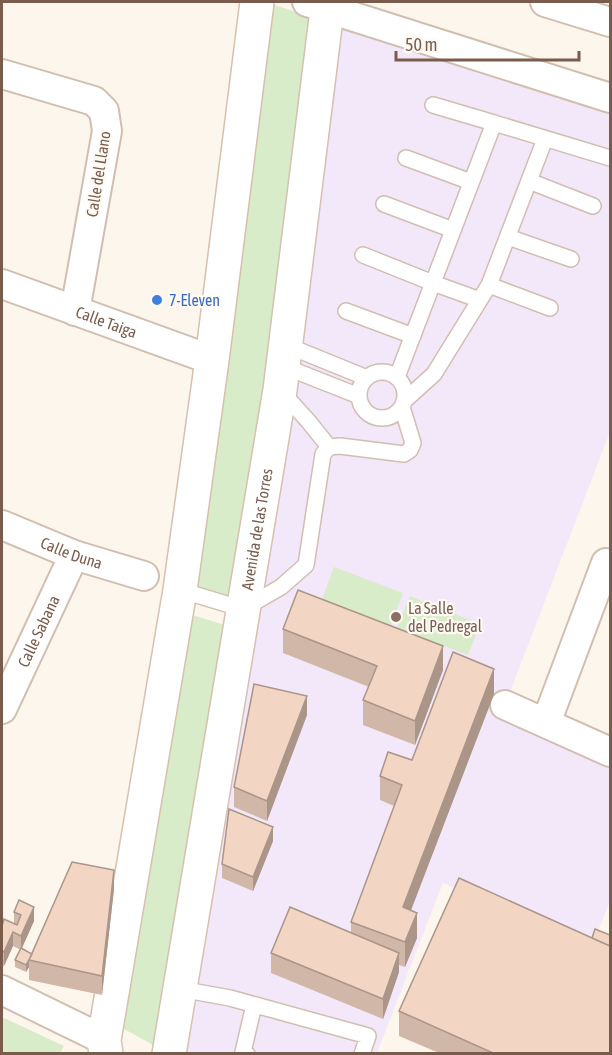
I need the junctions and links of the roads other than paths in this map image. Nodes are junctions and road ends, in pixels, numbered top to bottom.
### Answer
1 (257, 2) edge
2 (545, 2) edge
3 (321, 4) edge
4 (610, 22) edge
5 (2, 74) edge
6 (610, 98) edge
7 (433, 105) dead end
8 (494, 123) junction
9 (545, 139) junction
10 (406, 158) dead end
11 (610, 158) edge
12 (529, 181) junction
13 (471, 182) junction
14 (384, 204) dead end
15 (593, 206) dead end
16 (453, 230) junction
17 (508, 237) junction
18 (363, 255) dead end
19 (571, 259) dead end
20 (433, 283) junction
21 (2, 284) edge
22 (489, 285) junction
23 (480, 300) junction
24 (550, 308) dead end
25 (75, 311) junction
26 (346, 311) dead end
27 (412, 336) junction
28 (212, 360) junction
29 (283, 367) junction
30 (397, 377) junction
31 (367, 378) junction
32 (360, 396) junction
33 (403, 404) junction
34 (329, 447) junction
35 (2, 525) edge
36 (74, 555) junction
37 (606, 563) dead end
38 (144, 576) dead end
39 (180, 590) junction
40 (243, 609) junction
41 (505, 705) dead end
42 (2, 708) edge
43 (546, 723) junction
44 (610, 752) edge
45 (180, 989) junction
46 (2, 990) edge
47 (254, 1005) junction
48 (113, 1049) edge
49 (169, 1053) edge
50 (247, 1053) edge
51 (362, 1053) edge

1 - 28 street
2 - 4 street
3 - 6 street
3 - 29 street, Avenida de las Torres
5 - 25 street, Calle del Llano
7 - 8 lane
8 - 9 lane
8 - 13 lane
9 - 11 lane
9 - 12 lane
10 - 13 lane
12 - 15 lane
12 - 17 lane
13 - 16 lane
14 - 16 lane
16 - 20 lane
17 - 19 lane
17 - 22 lane
18 - 20 lane
20 - 23 lane
20 - 27 lane
21 - 25 street, Calle Taiga
22 - 23 lane
22 - 24 lane
23 - 33 lane
25 - 28 street, Calle Taiga
26 - 27 lane
27 - 30 lane
28 - 39 street
29 - 31 lane
29 - 32 lane
29 - 34 lane
29 - 40 street, Avenida de las Torres
30 - 31 lane
30 - 33 lane
31 - 32 lane
32 - 33 lane
33 - 34 lane
34 - 40 lane
35 - 36 street, Calle Duna
36 - 38 street, Calle Duna
36 - 42 street, Calle Sabana
37 - 43 street
39 - 40 lane
39 - 48 street
40 - 45 street, Avenida de las Torres
41 - 43 street
43 - 44 street
45 - 47 lane
45 - 49 street, Avenida de las Torres
46 - 48 street
47 - 50 lane
47 - 51 lane

